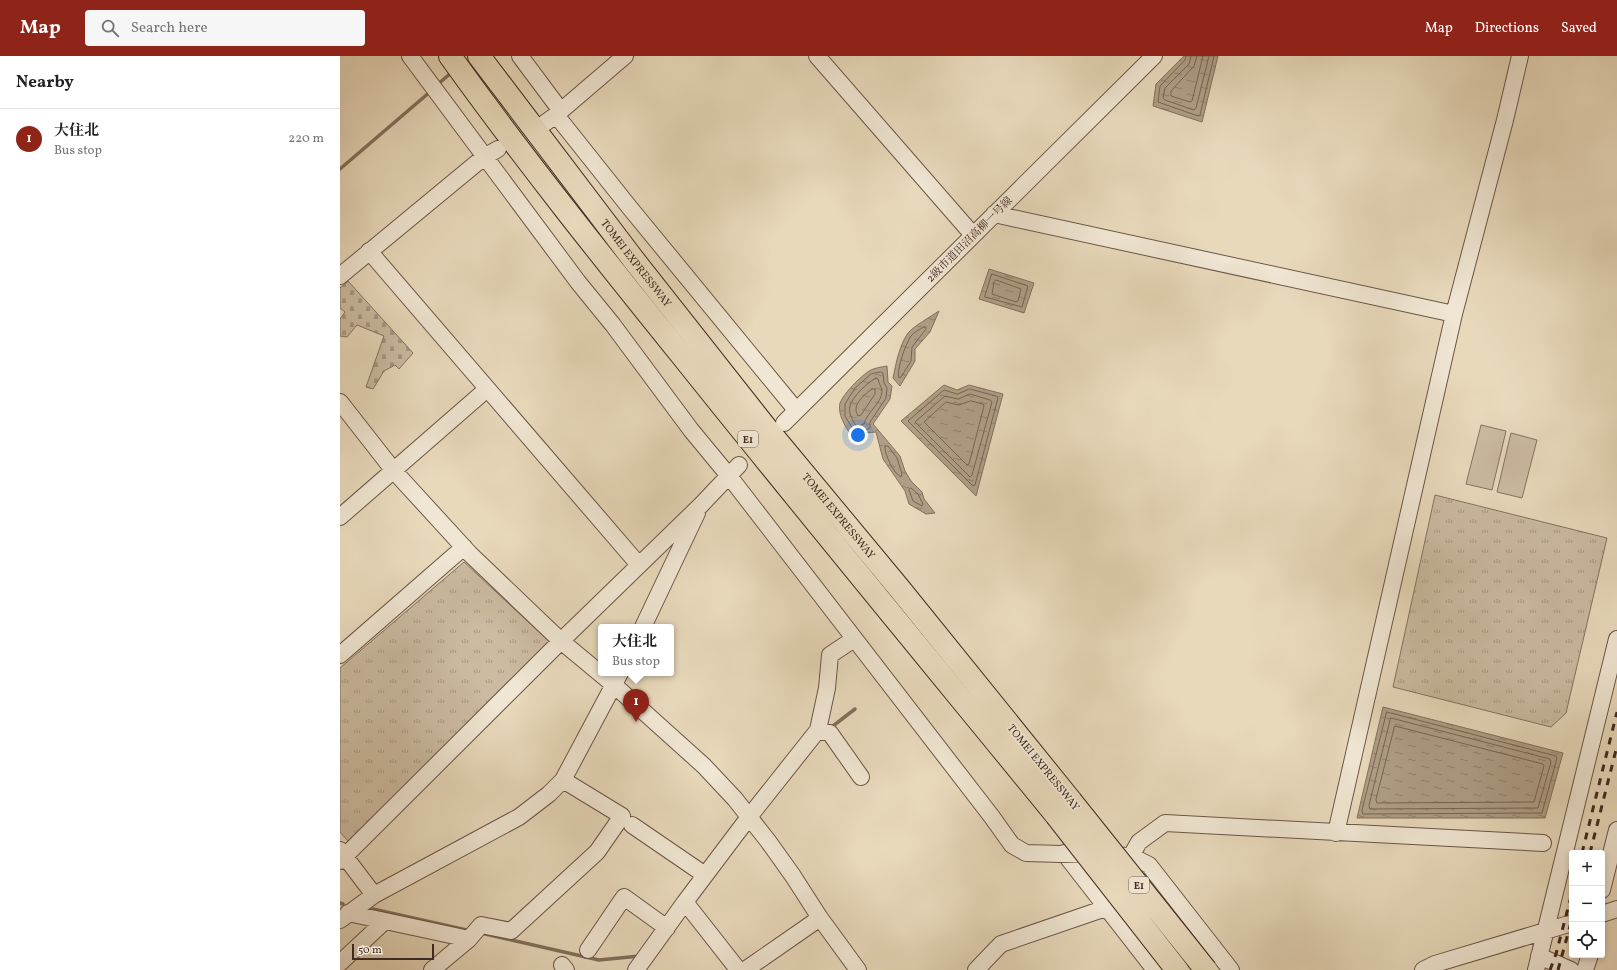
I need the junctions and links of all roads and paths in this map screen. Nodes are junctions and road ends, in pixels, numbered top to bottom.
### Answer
1 (410, 56) edge
2 (450, 56) edge
3 (479, 56) edge
4 (520, 56) edge
5 (625, 56) edge
6 (817, 56) edge
7 (1154, 56) edge
8 (1520, 56) edge
9 (554, 116) junction
10 (498, 149) dead end
11 (484, 157) junction
12 (994, 214) junction
13 (973, 235) junction
14 (369, 251) junction
15 (340, 276) edge
16 (1454, 314) junction
17 (488, 389) junction
18 (340, 402) edge
19 (796, 410) junction
20 (784, 423) dead end
21 (394, 471) junction
22 (734, 471) junction
23 (696, 509) junction
24 (340, 517) edge
25 (464, 547) junction
26 (639, 565) junction
27 (644, 624) edge
28 (854, 639) junction
29 (1617, 639) edge
30 (561, 641) junction
31 (340, 655) edge
32 (598, 666) edge
33 (617, 679) edge
34 (818, 730) junction
35 (862, 777) dead end
36 (563, 780) junction
37 (1064, 808) junction
38 (749, 817) junction
39 (632, 825) dead end
40 (1617, 830) edge
41 (1336, 833) junction
42 (1543, 843) dead end
43 (1064, 853) junction
44 (342, 856) edge
45 (1131, 856) junction
46 (705, 876) junction
47 (1603, 886) edge
48 (374, 895) junction
49 (685, 902) junction
50 (1106, 908) junction
51 (1617, 909) edge
52 (1605, 913) edge
53 (344, 916) edge
54 (820, 918) junction
55 (385, 921) junction
56 (1569, 924) edge
57 (667, 928) junction
58 (1545, 931) junction
59 (473, 935) junction
60 (588, 950) dead end
61 (1589, 958) edge
62 (643, 961) edge
63 (340, 963) edge
64 (1537, 963) edge
65 (851, 967) edge
66 (740, 968) edge
67 (432, 970) edge
68 (976, 970) edge
69 (1154, 970) edge
70 (1177, 970) edge
71 (1206, 970) edge
72 (1231, 970) edge
73 (1423, 970) edge
74 (1571, 970) edge
75 (1585, 970) edge

1 - 11 street
2 - 37 highway, TOMEI EXPRESSWAY / E1
3 - 37 highway, TOMEI EXPRESSWAY / E1
4 - 9 street
5 - 9 street
6 - 13 street
7 - 12 street, 2級市道田沼高柳一号線
8 - 16 street
9 - 19 street
10 - 11 street
11 - 14 street
11 - 22 street
12 - 13 street, 2級市道田沼高柳一号線
12 - 16 street
13 - 19 street, 2級市道田沼高柳一号線
14 - 15 street
14 - 17 street
16 - 41 street
17 - 21 street
17 - 26 street
18 - 21 street
19 - 20 street, 2級市道田沼高柳一号線
21 - 24 street
21 - 25 street
22 - 23 street
22 - 28 street
23 - 26 street
23 - 27 street
25 - 30 street
25 - 31 street
26 - 30 street
28 - 34 street
28 - 43 street
29 - 58 street
30 - 32 street
30 - 44 street
33 - 36 street
33 - 38 street
34 - 35 street
34 - 38 street
36 - 48 street
36 - 59 street
37 - 70 highway, TOMEI EXPRESSWAY / E1, bridge
37 - 71 highway, TOMEI EXPRESSWAY / E1, bridge
38 - 46 street
38 - 54 street
39 - 46 street
40 - 47 street
41 - 42 street
41 - 45 street
43 - 45 street
43 - 50 street
44 - 48 street
45 - 72 street
46 - 49 street
48 - 53 street
49 - 57 street
49 - 66 street
50 - 68 street
50 - 69 street
51 - 52 street
53 - 55 street
54 - 65 street
54 - 66 street
55 - 59 street
55 - 63 street
56 - 58 street
57 - 60 street
57 - 62 street
58 - 64 street
58 - 73 street
59 - 67 street
61 - 75 street
64 - 74 street

